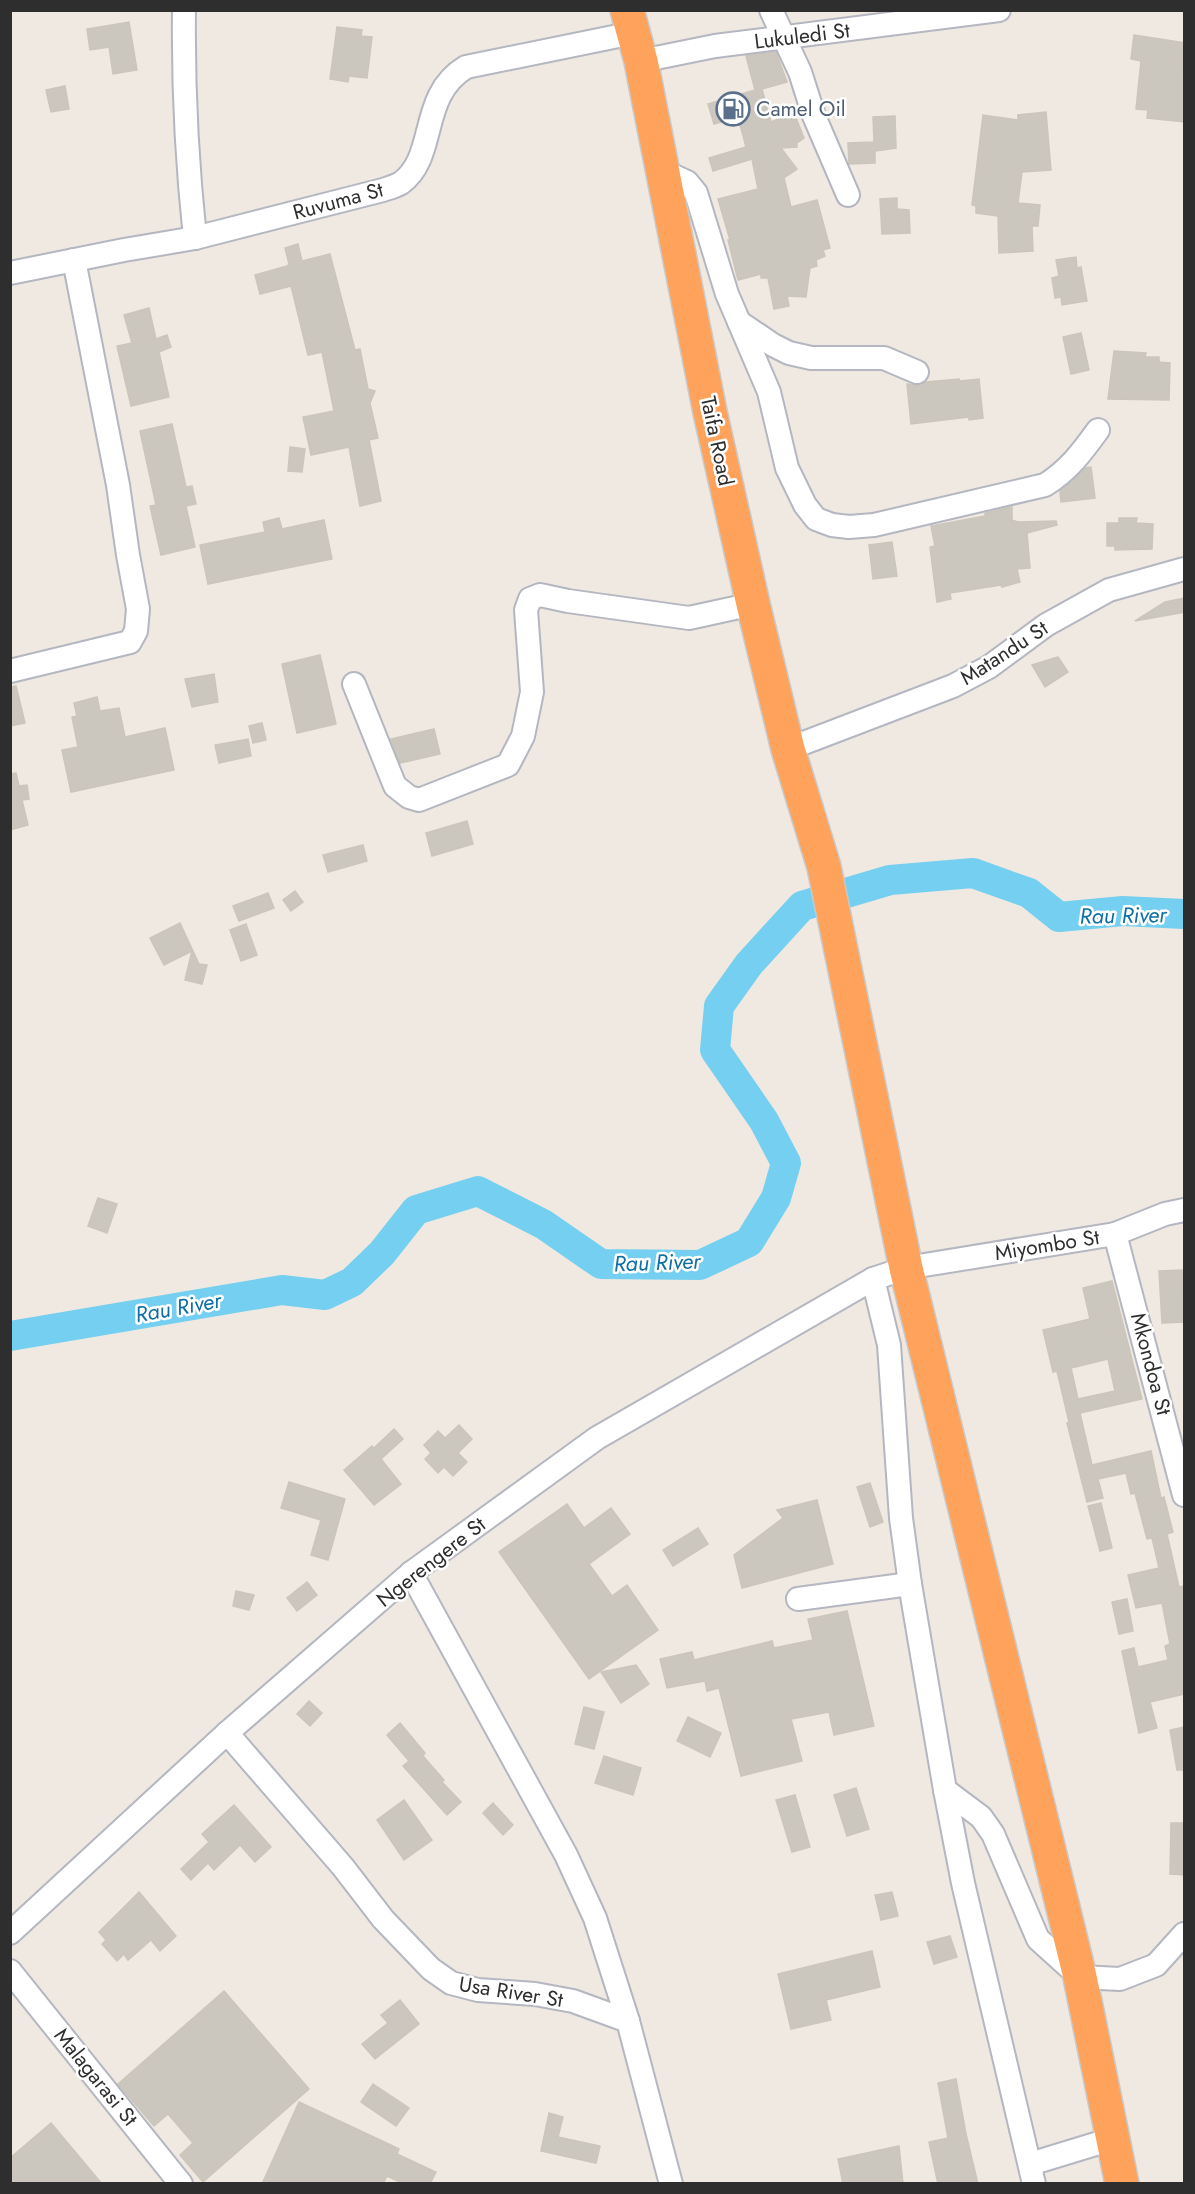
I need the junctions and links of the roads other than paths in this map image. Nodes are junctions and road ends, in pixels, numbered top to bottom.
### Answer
1 (184, 10) edge
2 (771, 10) edge
3 (999, 10) edge
4 (634, 35) edge
5 (783, 38) junction
6 (663, 171) junction
7 (848, 195) dead end
8 (195, 238) junction
9 (74, 260) junction
10 (10, 273) edge
11 (739, 322) junction
12 (917, 372) dead end
13 (1098, 430) dead end
14 (1185, 569) edge
15 (753, 604) junction
16 (10, 671) edge
17 (354, 684) dead end
18 (789, 749) junction
19 (1185, 1210) edge
20 (1115, 1234) junction
21 (906, 1268) junction
22 (873, 1279) junction
23 (1185, 1495) edge
24 (411, 1573) junction
25 (910, 1584) junction
26 (798, 1599) dead end
27 (227, 1733) junction
28 (945, 1790) junction
29 (10, 1933) edge
30 (1185, 1934) edge
31 (10, 1971) edge
32 (1080, 1977) junction
33 (628, 2021) junction
34 (1112, 2139) junction
35 (1032, 2174) edge
36 (181, 2184) edge
37 (671, 2184) edge
38 (1122, 2184) edge

1 - 8 street
2 - 5 street
3 - 5 street, Lukuledi St
4 - 5 street, Lukuledi St
4 - 6 highway, Taifa Road
4 - 8 street, Ruvuma St
5 - 7 street
6 - 11 street
6 - 15 highway, Taifa Road
8 - 9 street, Ruvuma St
9 - 10 street, Ruvuma St
9 - 16 street
11 - 12 street
11 - 13 street
14 - 18 street, Matandu St
15 - 17 street
15 - 18 highway, Taifa Road
18 - 21 highway, Taifa Road
19 - 20 street, Miyombo St
20 - 21 street, Miyombo St
20 - 23 street, Mkondoa St
21 - 22 street, Ngerengere St
21 - 32 highway, Taifa Road
22 - 24 street, Ngerengere St
22 - 25 street
24 - 27 street, Ngerengere St
24 - 33 street
25 - 26 street
25 - 28 street
27 - 29 street, Ngerengere St
27 - 33 street, Usa River St
28 - 32 street
28 - 35 street
30 - 32 street
31 - 36 street, Malagarasi St
32 - 34 highway, Taifa Road
33 - 37 street
34 - 35 street
34 - 38 highway, Taifa Road

